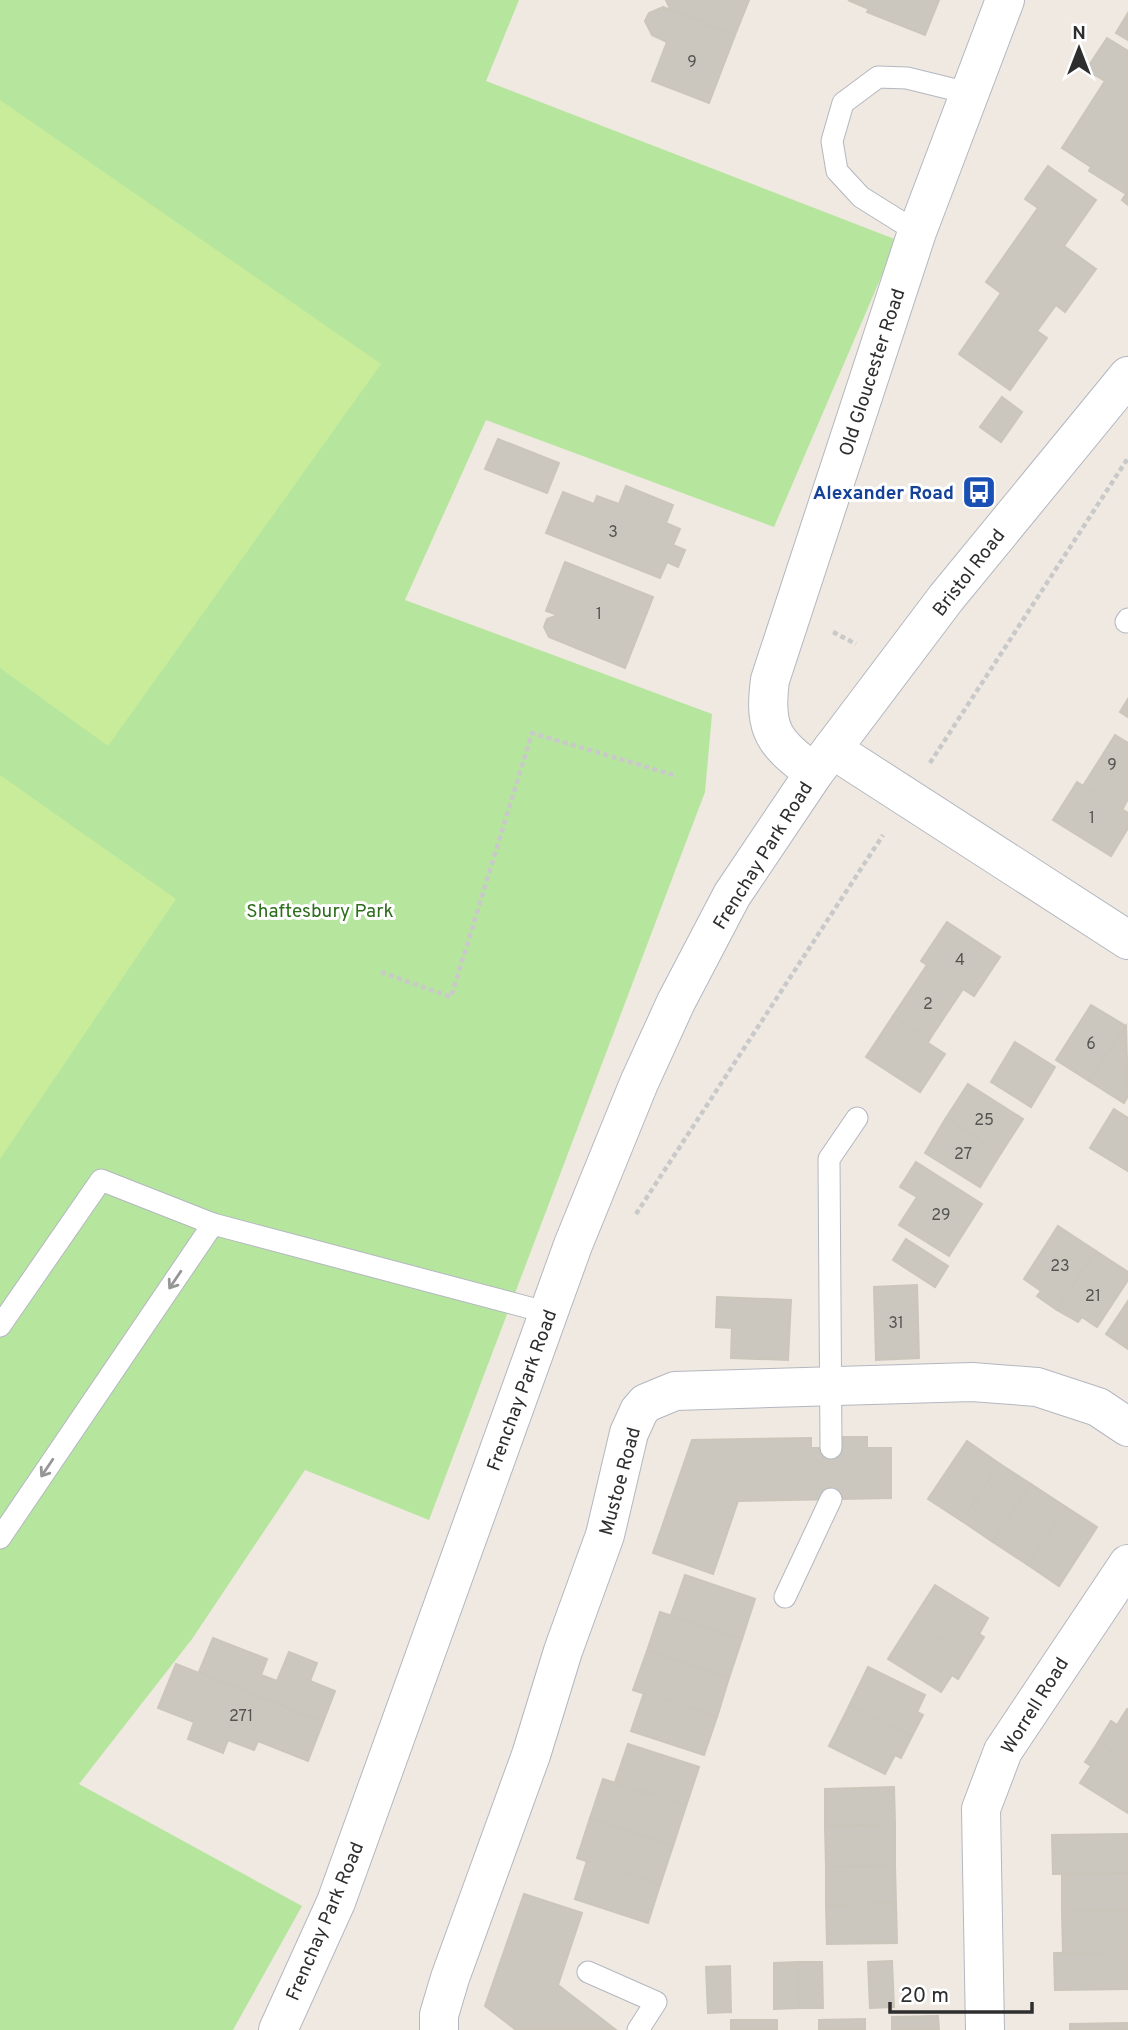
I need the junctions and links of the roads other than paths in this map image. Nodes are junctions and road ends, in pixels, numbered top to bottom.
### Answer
1 (1005, 0) edge
2 (968, 93) junction
3 (917, 232) junction
4 (1128, 376) edge
5 (823, 761) junction
6 (1128, 940) edge
7 (857, 1118) dead end
8 (214, 1224) junction
9 (549, 1313) junction
10 (0, 1326) edge
11 (830, 1384) junction
12 (1128, 1427) edge
13 (831, 1448) dead end
14 (831, 1499) dead end
15 (0, 1538) edge
16 (1128, 1564) edge
17 (785, 1597) dead end
18 (588, 1972) dead end
19 (278, 2030) edge
20 (439, 2030) edge
21 (638, 2030) edge
22 (985, 2030) edge

1 - 2 street, Old Gloucester Road
2 - 3 street, Old Gloucester Road
2 - 3 lane
3 - 5 street, Old Gloucester Road
4 - 5 street, Bristol Road
5 - 6 street
5 - 9 street, Frenchay Park Road
7 - 11 lane
8 - 9 lane
8 - 10 lane
8 -> 15 lane
9 - 19 street, Frenchay Park Road
11 - 12 street, Mustoe Road
11 - 13 lane
11 - 20 street, Mustoe Road
14 - 17 lane
16 - 22 street, Worrell Road
18 - 21 lane

